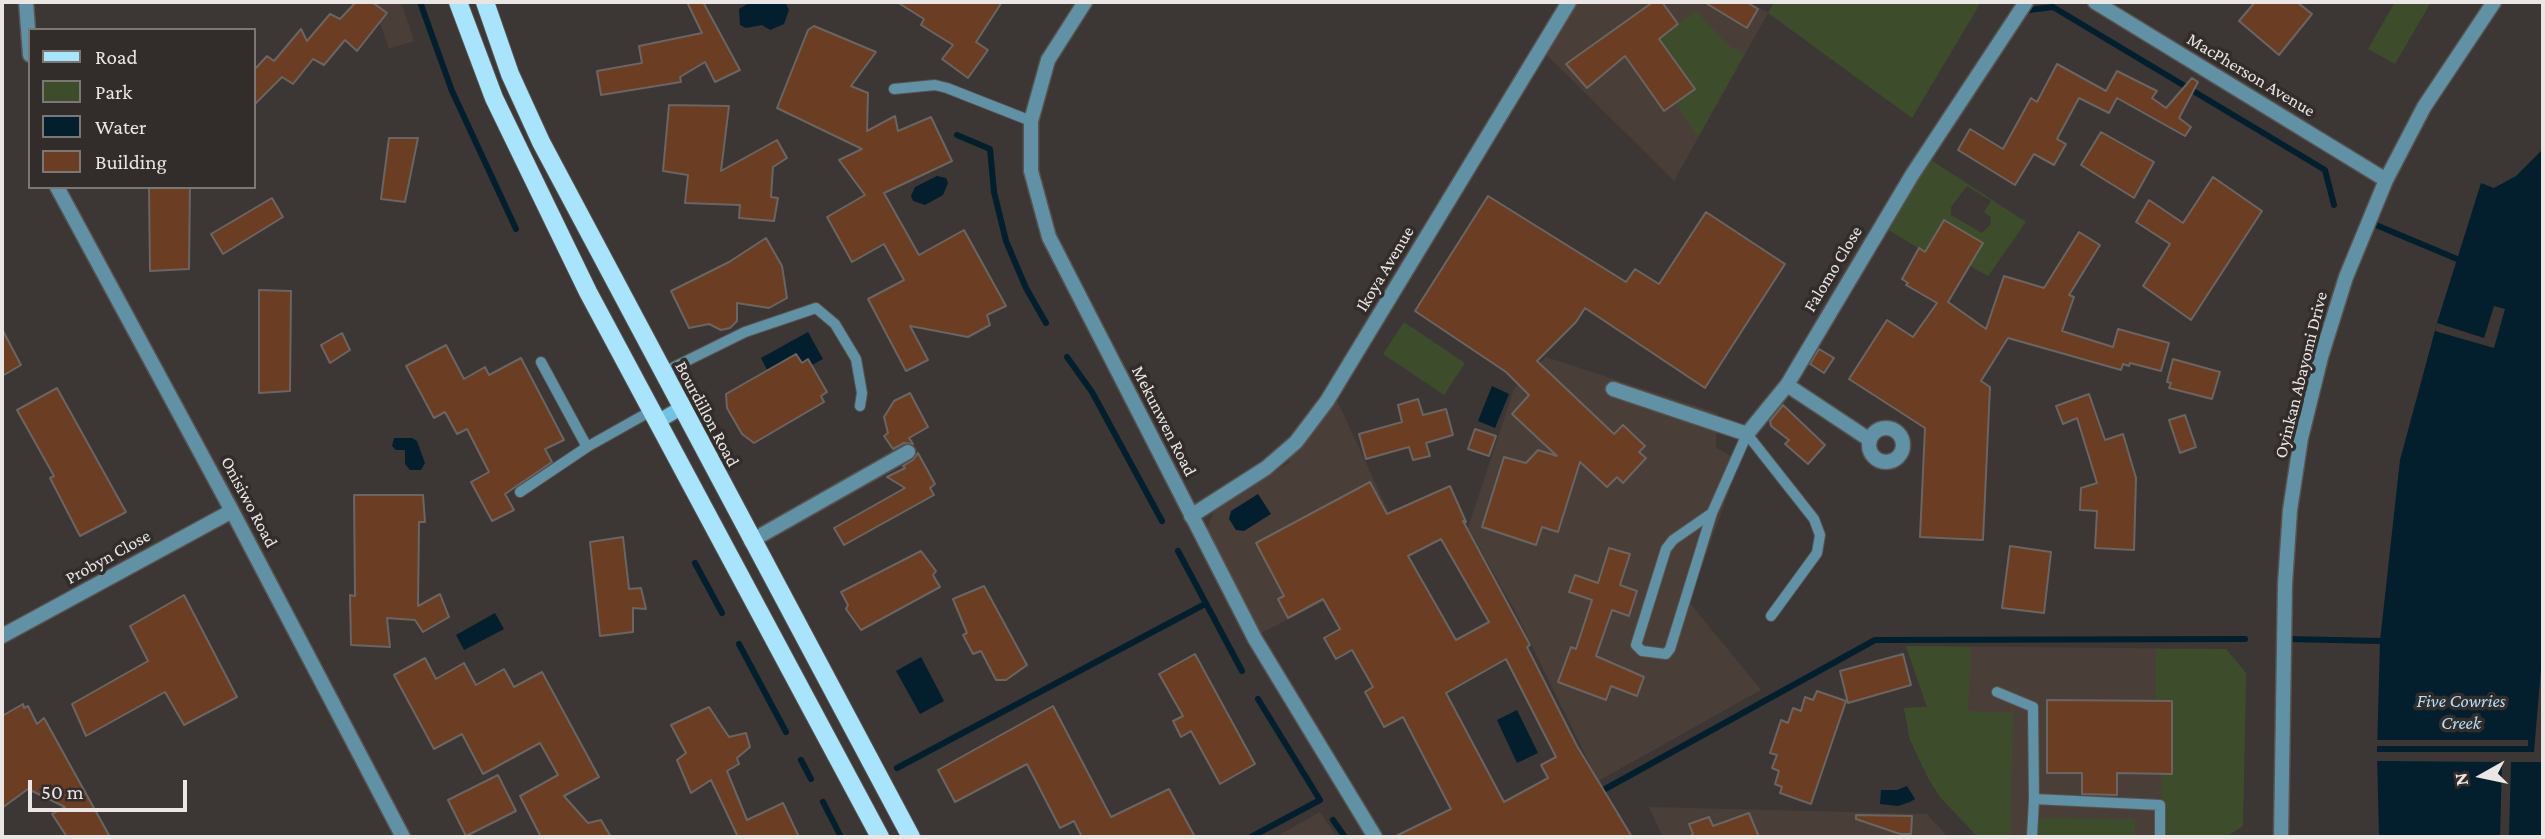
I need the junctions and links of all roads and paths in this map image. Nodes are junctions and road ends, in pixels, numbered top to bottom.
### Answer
1 (26, 2) edge
2 (458, 2) edge
3 (485, 2) edge
4 (1085, 2) edge
5 (1569, 2) edge
6 (2026, 2) edge
7 (2095, 2) edge
8 (2494, 2) edge
9 (28, 28) edge
10 (894, 89) dead end
11 (1031, 121) junction
12 (2386, 180) junction
13 (58, 189) edge
14 (541, 362) dead end
15 (662, 373) junction
16 (1787, 385) junction
17 (1613, 389) dead end
18 (860, 405) dead end
19 (681, 408) junction
20 (654, 416) junction
21 (1747, 434) junction
22 (1870, 440) dead end
23 (587, 447) junction
24 (908, 452) dead end
25 (520, 492) dead end
26 (232, 511) junction
27 (1713, 513) junction
28 (1191, 516) junction
29 (751, 541) junction
30 (1771, 616) dead end
31 (2, 636) edge
32 (1997, 692) dead end
33 (2034, 799) junction
34 (403, 837) edge
35 (880, 837) edge
36 (911, 837) edge
37 (1375, 837) edge
38 (2032, 837) edge
39 (2160, 837) edge
40 (2281, 837) edge

1 - 9 street
2 - 20 main road
3 - 15 main road, Bourdillon Road
4 - 11 street, Mekunwen Road
5 - 28 street, Ikoya Avenue
6 - 16 street, Falomo Close
7 - 12 street, MacPherson Avenue
8 - 12 street, Oyinkan Abayomi Drive
10 - 11 lane
11 - 28 street, Mekunwen Road
12 - 40 street, Oyinkan Abayomi Drive
13 - 26 street, Onisiwo Road
14 - 23 lane
15 - 18 lane
15 - 19 main road, Bourdillon Road
16 - 21 street, Falomo Close
16 - 22 street
17 - 21 street
19 - 20 main road
19 - 29 main road, Bourdillon Road
20 - 23 lane
20 - 35 main road
21 - 27 lane
21 - 30 lane
23 - 25 lane
24 - 29 street
26 - 31 street, Probyn Close
26 - 34 street, Onisiwo Road
27 - 27 lane
28 - 37 street, Mekunwen Road
29 - 36 main road, Bourdillon Road
32 - 33 lane
33 - 38 lane
33 - 39 lane

